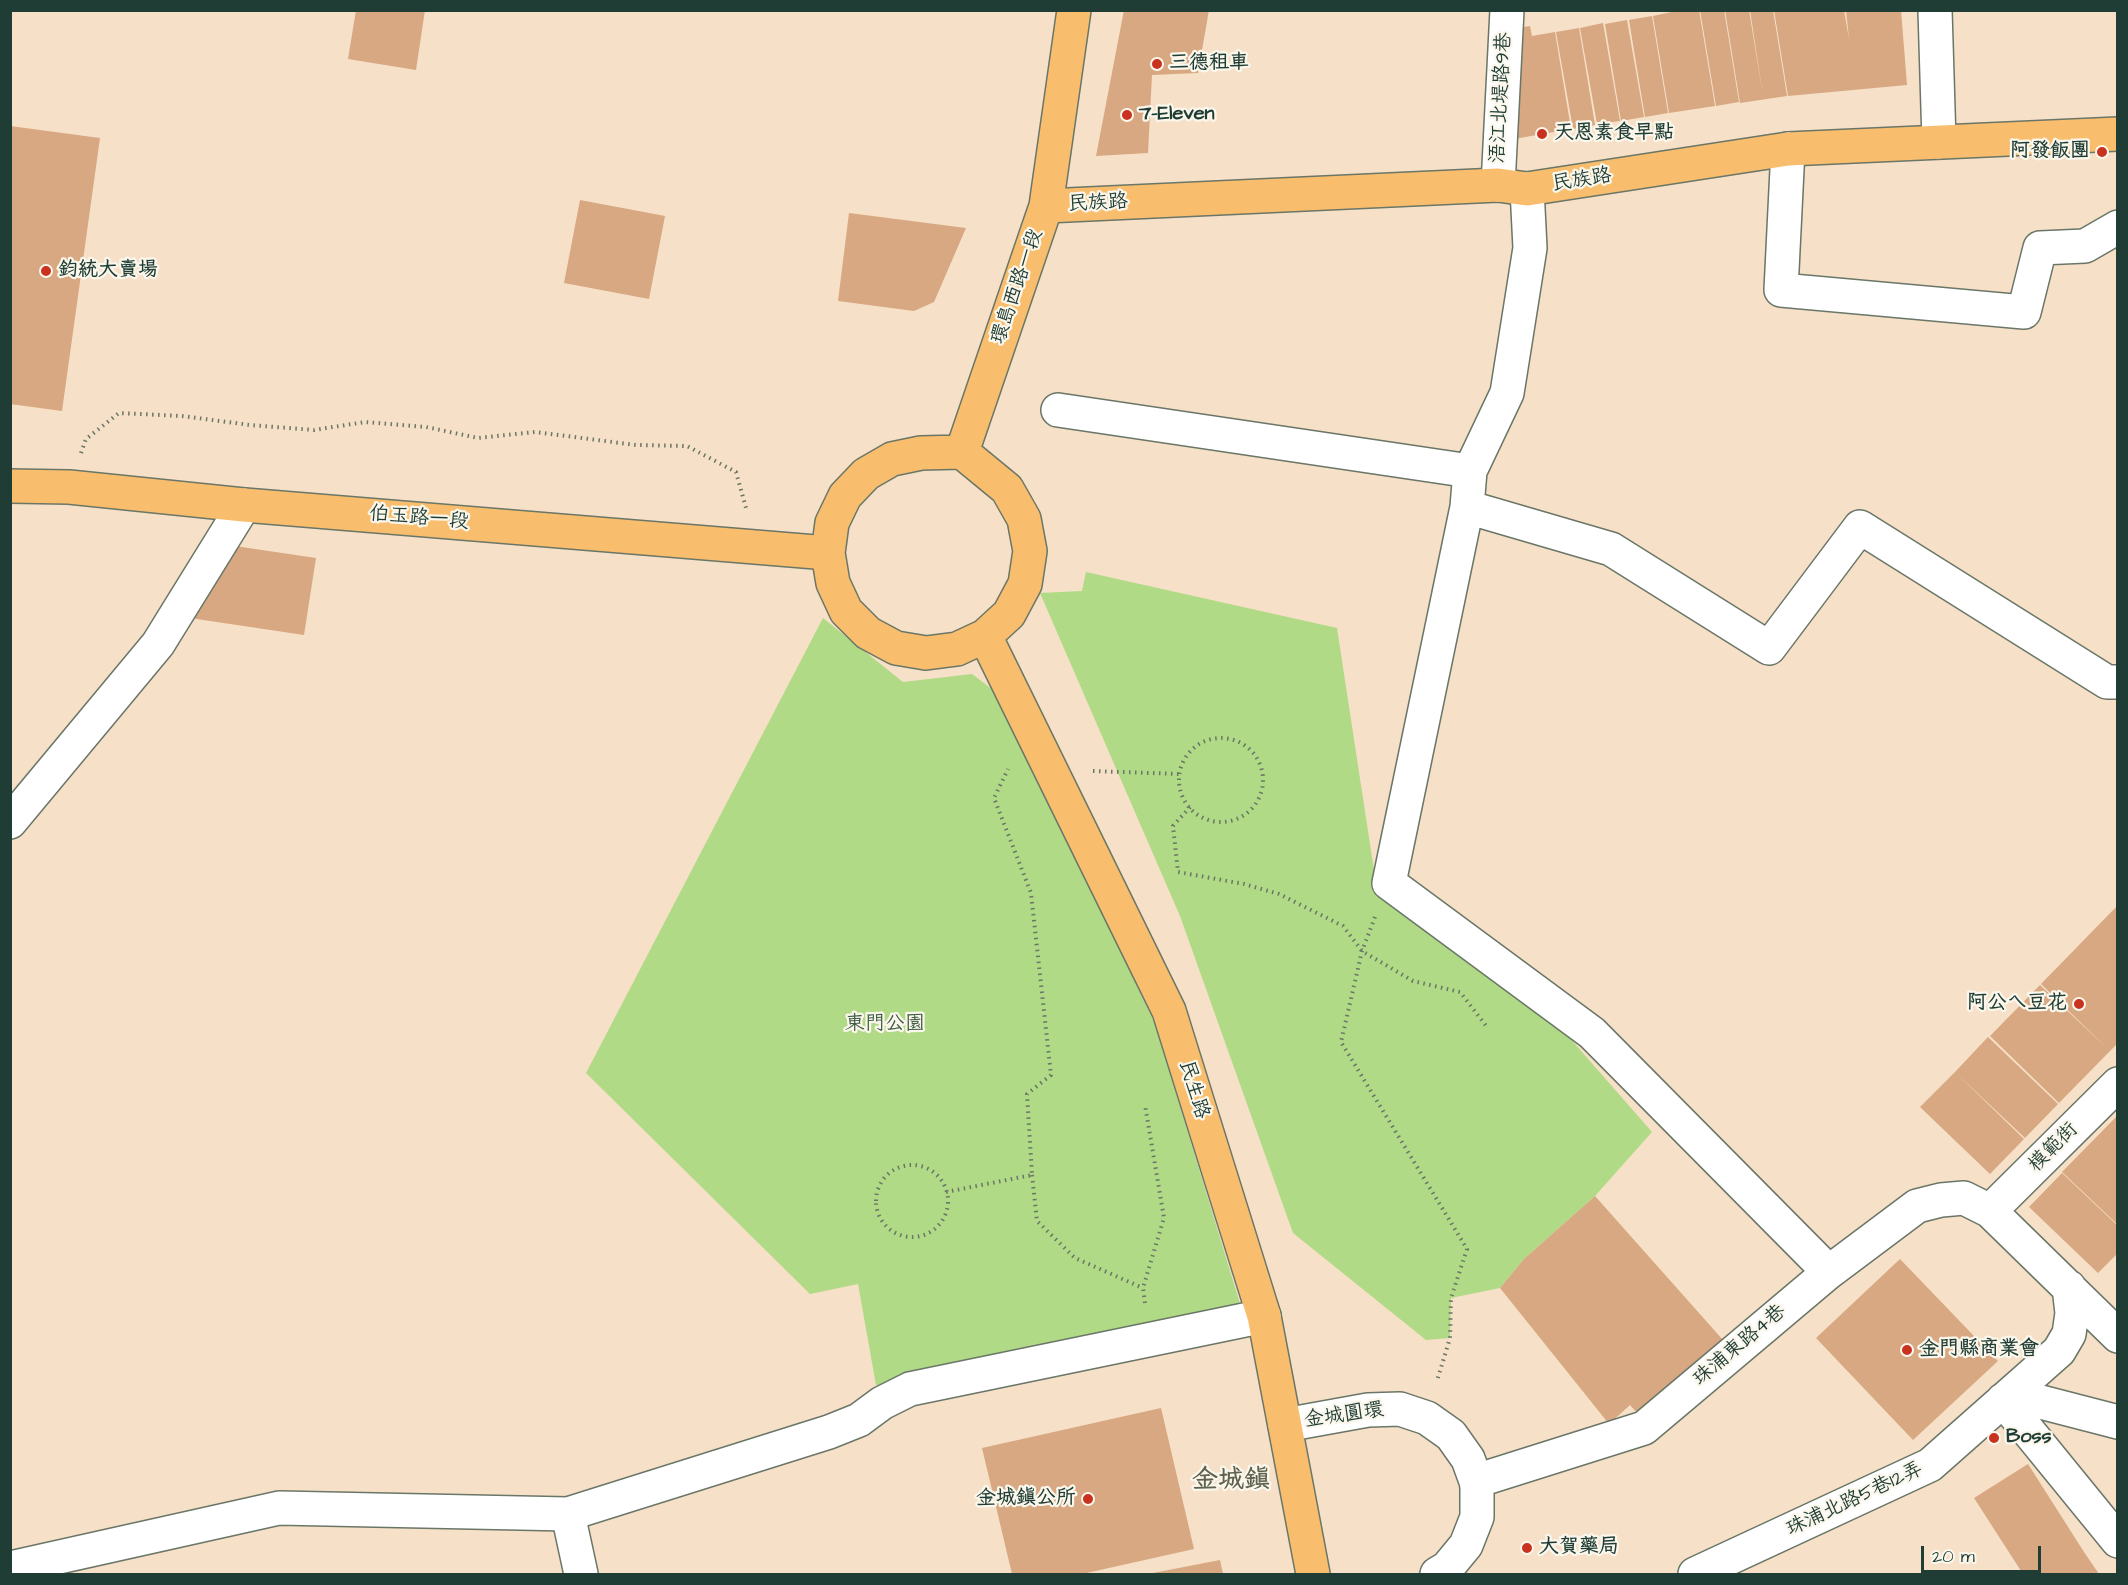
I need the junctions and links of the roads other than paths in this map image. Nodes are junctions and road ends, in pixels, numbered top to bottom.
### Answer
1 (1074, 10) edge
2 (1507, 10) edge
3 (1935, 10) edge
4 (2118, 134) edge
5 (1939, 142) junction
6 (1788, 149) junction
7 (1512, 187) junction
8 (1046, 206) junction
9 (2118, 227) edge
10 (1058, 410) dead end
11 (962, 452) junction
12 (1470, 471) junction
13 (10, 486) edge
14 (244, 505) junction
15 (1467, 507) junction
16 (828, 553) junction
17 (985, 636) junction
18 (2118, 682) edge
19 (10, 822) edge
20 (2118, 1084) edge
21 (1990, 1211) junction
22 (1829, 1272) junction
23 (2069, 1287) junction
24 (1264, 1316) junction
25 (2118, 1336) edge
26 (2003, 1400) junction
27 (2118, 1422) edge
28 (1286, 1425) junction
29 (1476, 1481) junction
30 (567, 1514) junction
31 (2118, 1541) edge
32 (10, 1568) edge
33 (1446, 1572) edge
34 (581, 1575) edge
35 (1313, 1575) edge
36 (1695, 1575) edge

1 - 8 main road, 環島西路一段
2 - 7 street, 浯江北堤路9巷
3 - 5 street
4 - 5 main road, 民族路
5 - 6 main road, 民族路
6 - 7 main road, 民族路
6 - 9 street
7 - 8 main road, 民族路
7 - 12 street, 浯江北堤路9巷
8 - 11 main road, 環島西路一段
10 - 12 street
11 - 16 main road
11 - 17 main road
12 - 15 street
13 - 14 main road, 伯玉路一段
14 - 16 main road, 伯玉路一段
14 - 19 street
15 - 18 street
15 - 22 street
16 - 17 main road
17 - 24 main road, 民生路
20 - 21 street, 模範街
21 - 22 street, 珠浦東路4巷
21 - 23 street, 珠浦東路4巷
22 - 29 street, 珠浦東路4巷
23 - 25 street, 珠浦東路4巷
23 - 26 street, 珠浦北路5巷12弄
24 - 28 main road, 民生路
24 - 30 street
26 - 27 street
26 - 31 street
26 - 36 street, 珠浦北路5巷12弄
28 - 29 street, 金城圓環
28 - 35 main road, 民生路
29 - 33 street, 金城圓環
30 - 32 street
30 - 34 street

